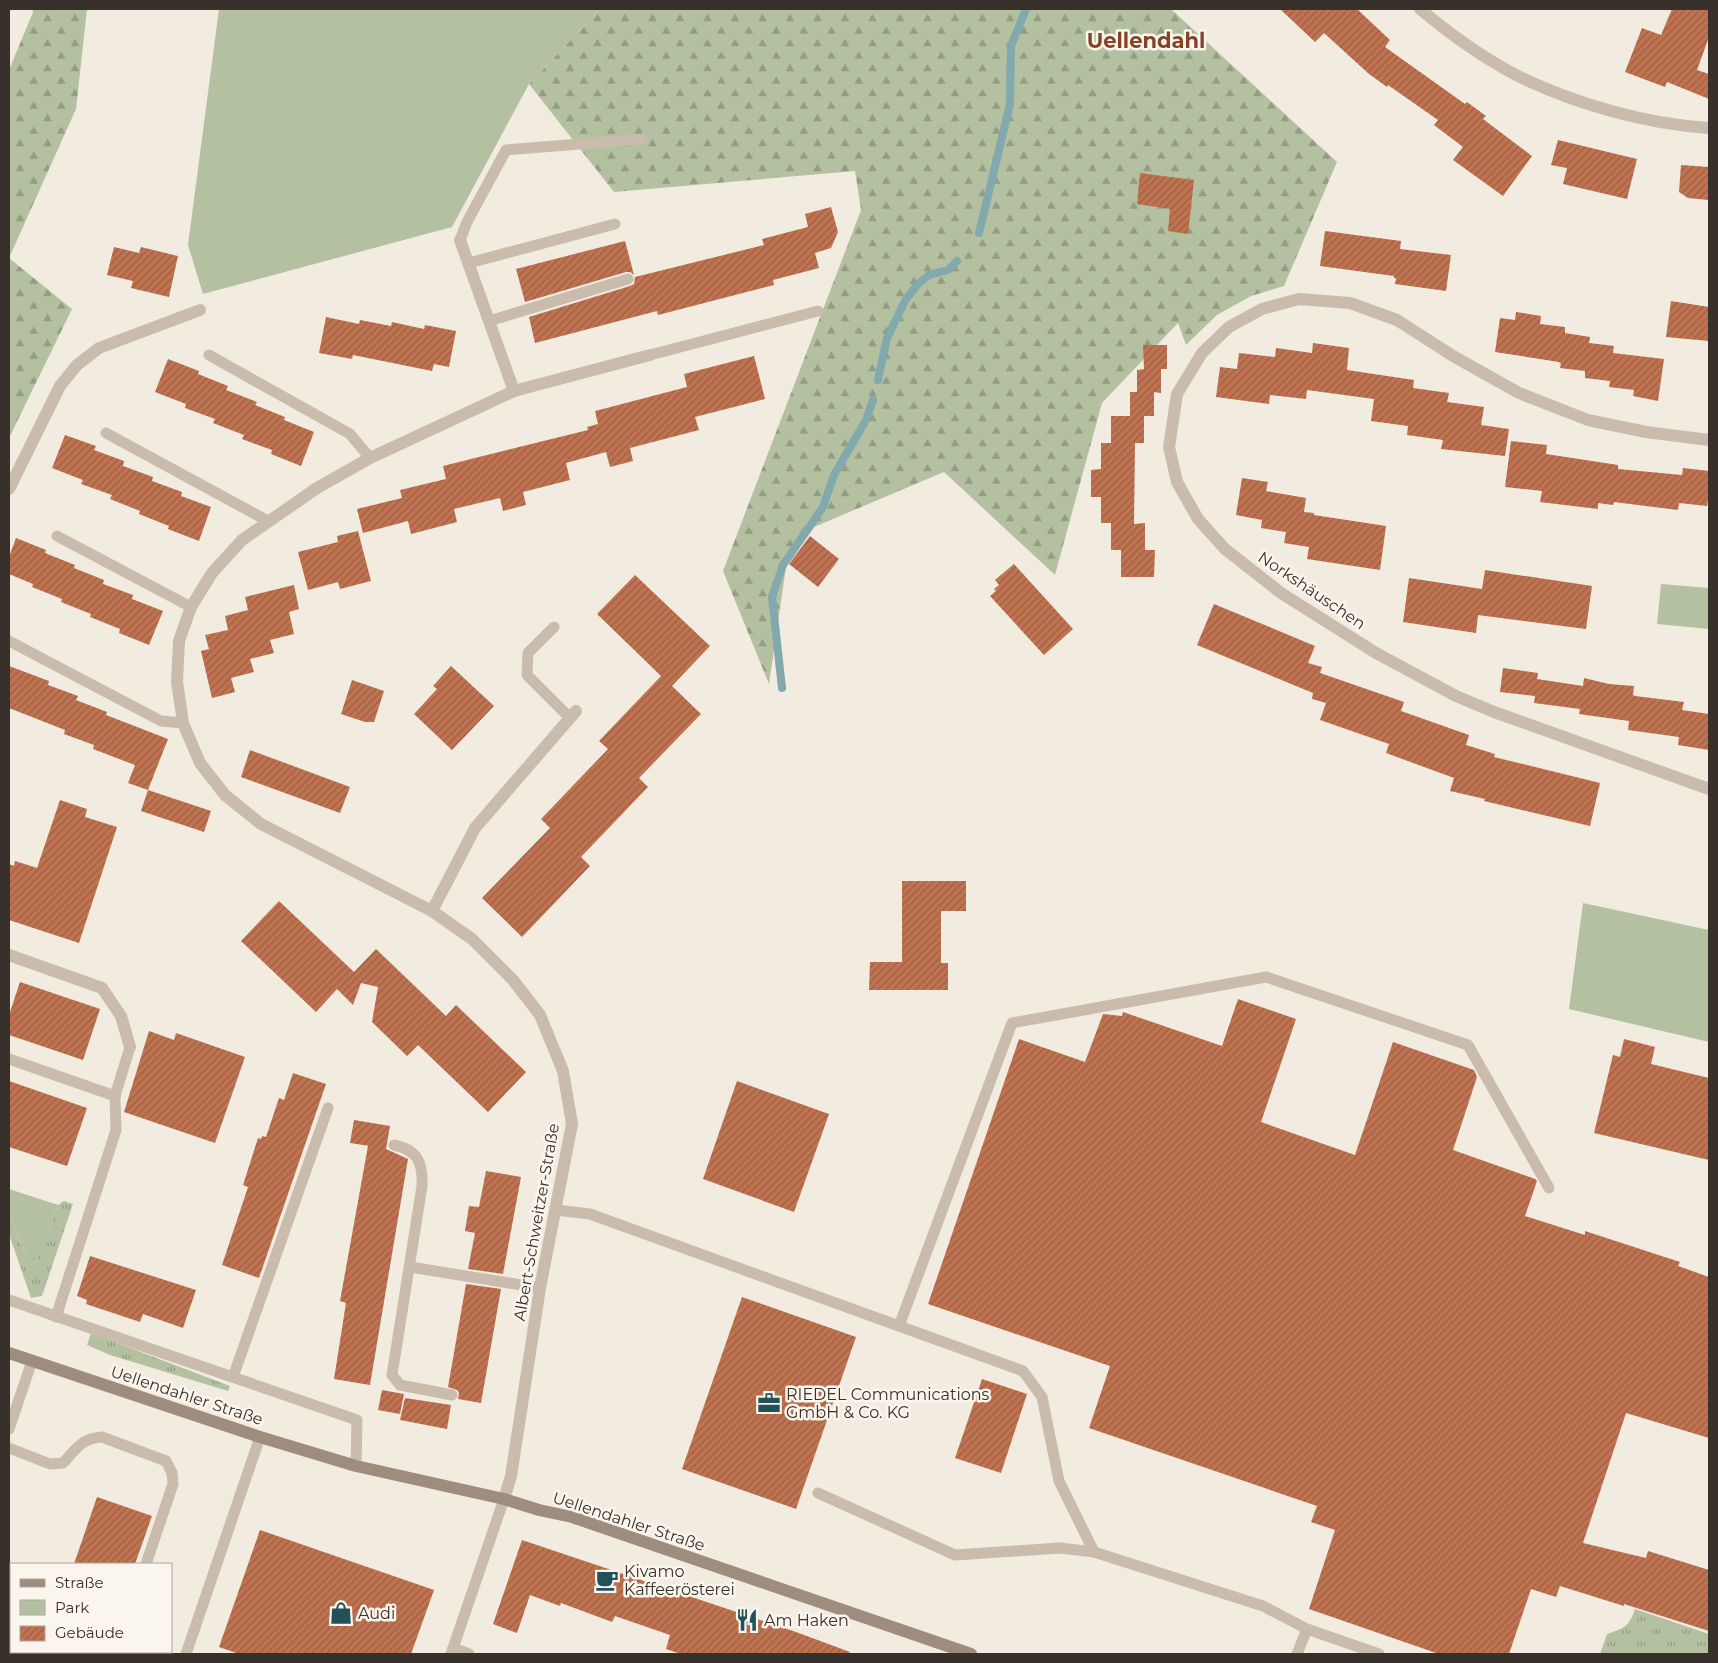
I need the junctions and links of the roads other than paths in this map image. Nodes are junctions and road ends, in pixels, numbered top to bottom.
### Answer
1 (1420, 9) edge
2 (1709, 128) edge
3 (642, 139) dead end
4 (615, 224) dead end
5 (460, 240) joint
6 (469, 263) junction
7 (628, 279) dead end
8 (200, 310) dead end
9 (818, 311) dead end
10 (488, 322) junction
11 (209, 355) dead end
12 (650, 355) joint
13 (514, 391) junction
14 (106, 433) dead end
15 (1709, 440) edge
16 (370, 458) junction
17 (9, 489) edge
18 (268, 521) junction
19 (57, 536) dead end
20 (191, 607) junction
21 (554, 627) dead end
22 (9, 641) edge
23 (573, 714) joint
24 (183, 723) junction
25 (1709, 789) edge
26 (432, 910) junction
27 (9, 955) edge
28 (130, 1048) joint
29 (9, 1059) edge
30 (115, 1096) junction
31 (328, 1108) dead end
32 (394, 1145) dead end
33 (1549, 1188) dead end
34 (556, 1210) junction
35 (410, 1267) junction
36 (540, 1288) junction
37 (9, 1300) edge
38 (56, 1316) junction
39 (899, 1326) junction
40 (9, 1352) edge
41 (32, 1361) junction
42 (233, 1377) junction
43 (452, 1394) dead end
44 (9, 1429) edge
45 (260, 1436) junction
46 (9, 1448) edge
47 (356, 1466) junction
48 (818, 1493) dead end
49 (504, 1499) junction
50 (1094, 1552) junction
51 (146, 1563) edge
52 (1307, 1629) junction
53 (452, 1651) edge
54 (186, 1654) edge
55 (469, 1654) edge
56 (971, 1654) edge
57 (1297, 1654) edge
58 (1379, 1654) edge

1 - 2 street
3 - 5 lane
4 - 6 lane
5 - 6 street
6 - 10 street
7 - 10 lane
8 - 17 street
9 - 12 lane
10 - 13 street
11 - 16 lane
12 - 13 street, Albert-Schweitzer-Straße
13 - 16 street, Albert-Schweitzer-Straße
14 - 18 lane
15 - 25 street, Norkshäuschen
16 - 18 street, Albert-Schweitzer-Straße
18 - 20 street, Albert-Schweitzer-Straße
19 - 20 lane
20 - 24 street, Albert-Schweitzer-Straße
21 - 23 lane
22 - 24 lane
23 - 26 street
24 - 26 street, Albert-Schweitzer-Straße
26 - 34 street, Albert-Schweitzer-Straße
27 - 28 street
28 - 30 lane
29 - 30 lane
30 - 38 lane
31 - 42 lane
32 - 35 lane
33 - 39 lane
34 - 36 street, Albert-Schweitzer-Straße
34 - 39 lane
35 - 36 lane
35 - 43 lane
36 - 49 street, Albert-Schweitzer-Straße
37 - 38 lane, Uellendahler Straße
38 - 42 lane, Uellendahler Straße
39 - 50 lane
40 - 41 main road, Uellendahler Straße
41 - 44 lane
41 - 45 main road, Uellendahler Straße
42 - 47 lane, Uellendahler Straße
45 - 47 main road, Uellendahler Straße
45 - 54 lane
46 - 51 lane
47 - 49 main road, Uellendahler Straße
48 - 50 lane
49 - 53 lane
49 - 56 main road, Uellendahler Straße
50 - 52 lane
52 - 57 lane
52 - 58 lane
53 - 55 lane

